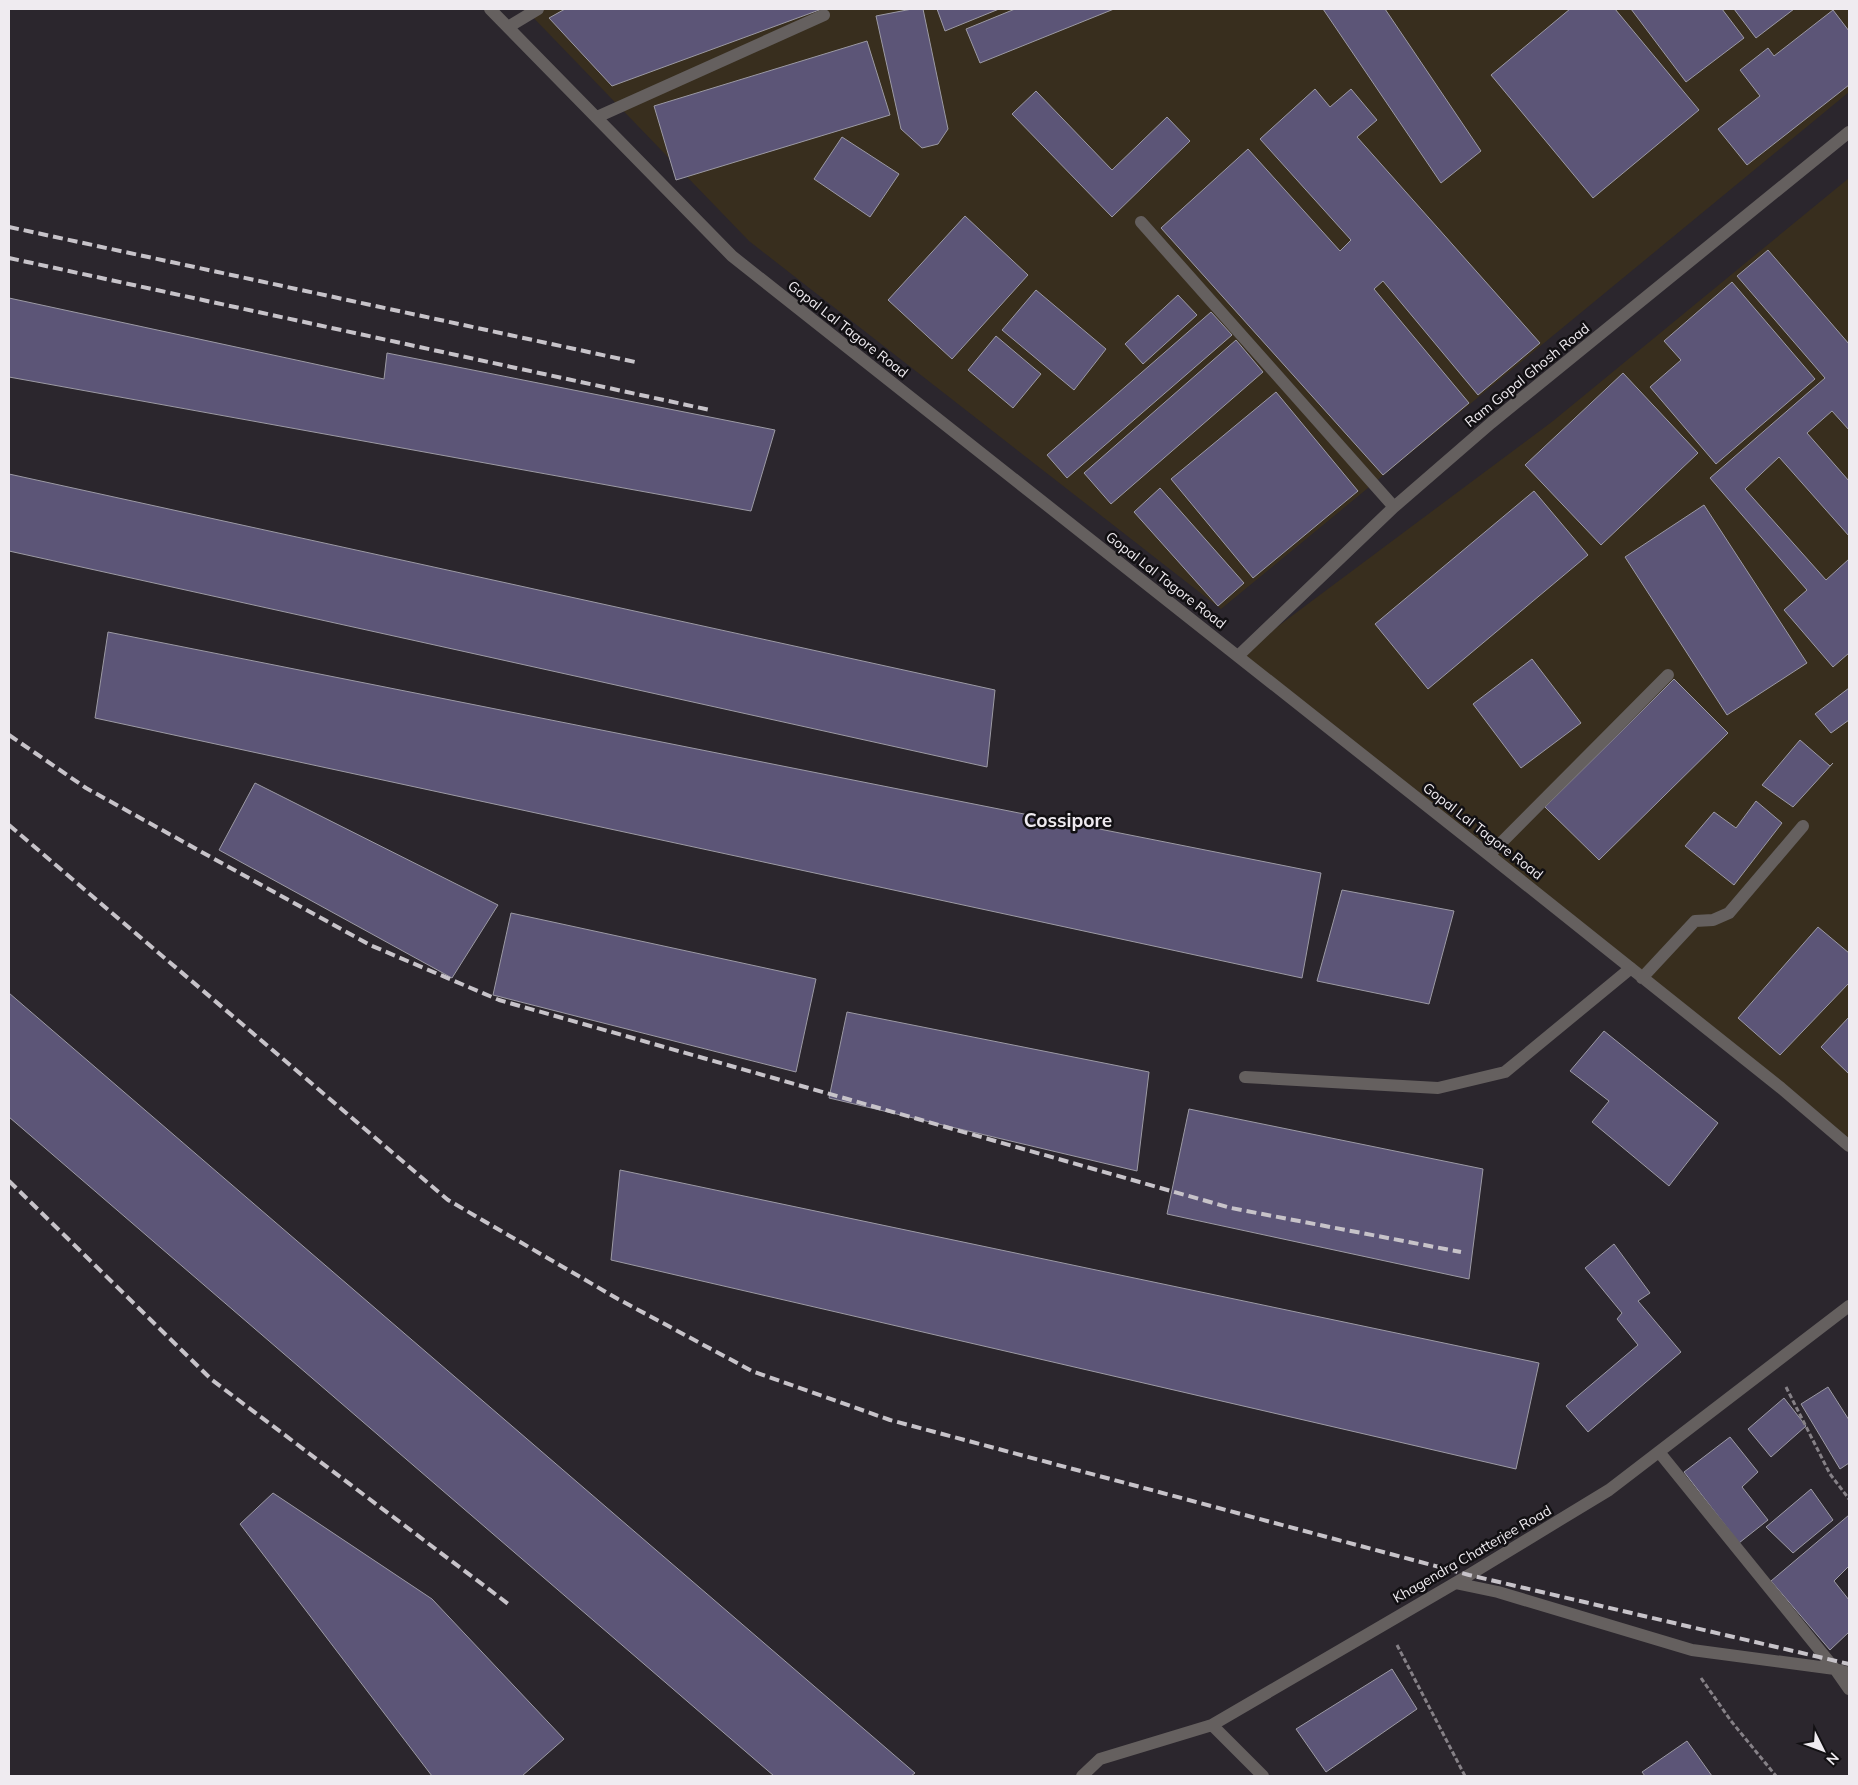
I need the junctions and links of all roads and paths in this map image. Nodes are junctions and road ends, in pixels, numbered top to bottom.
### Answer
1 (490, 9) edge
2 (538, 9) edge
3 (824, 15) dead end
4 (508, 27) junction
5 (597, 117) junction
6 (1849, 132) edge
7 (1142, 222) dead end
8 (1394, 507) junction
9 (1238, 656) junction
10 (1668, 675) dead end
11 (1803, 826) dead end
12 (1489, 855) junction
13 (1631, 968) junction
14 (1642, 978) junction
15 (1245, 1077) dead end
16 (1849, 1146) edge
17 (1849, 1306) edge
18 (1774, 1365) junction
19 (1659, 1452) junction
20 (1849, 1499) edge
21 (1455, 1583) junction
22 (1386, 1622) junction
23 (1679, 1646) junction
24 (1836, 1669) junction
25 (1849, 1673) edge
26 (1849, 1689) edge
27 (1212, 1725) junction
28 (1082, 1776) edge
29 (1263, 1776) edge
30 (1465, 1776) edge
31 (1776, 1776) edge

1 - 4 street, Gopal Lal Tagore Road
2 - 4 street
3 - 5 street
4 - 5 street, Gopal Lal Tagore Road
5 - 9 street, Gopal Lal Tagore Road
6 - 8 street, Ram Gopal Ghosh Road
7 - 8 street
8 - 9 street, Ram Gopal Ghosh Road
9 - 12 street, Gopal Lal Tagore Road
10 - 12 street
11 - 14 street
12 - 13 street, Gopal Lal Tagore Road
13 - 14 street, Gopal Lal Tagore Road
13 - 15 street
14 - 16 street, Gopal Lal Tagore Road
17 - 18 street, Khagendra Chatterjee Road
18 - 19 street, Khagendra Chatterjee Road
18 - 20 path
19 - 21 street, Khagendra Chatterjee Road
19 - 24 street
21 - 22 street, Khagendra Chatterjee Road
21 - 23 street
22 - 27 street, Khagendra Chatterjee Road
22 - 30 path
23 - 24 street
23 - 31 path
24 - 25 street
24 - 26 street
27 - 28 street, Khagendra Chatterjee Road
27 - 29 street

